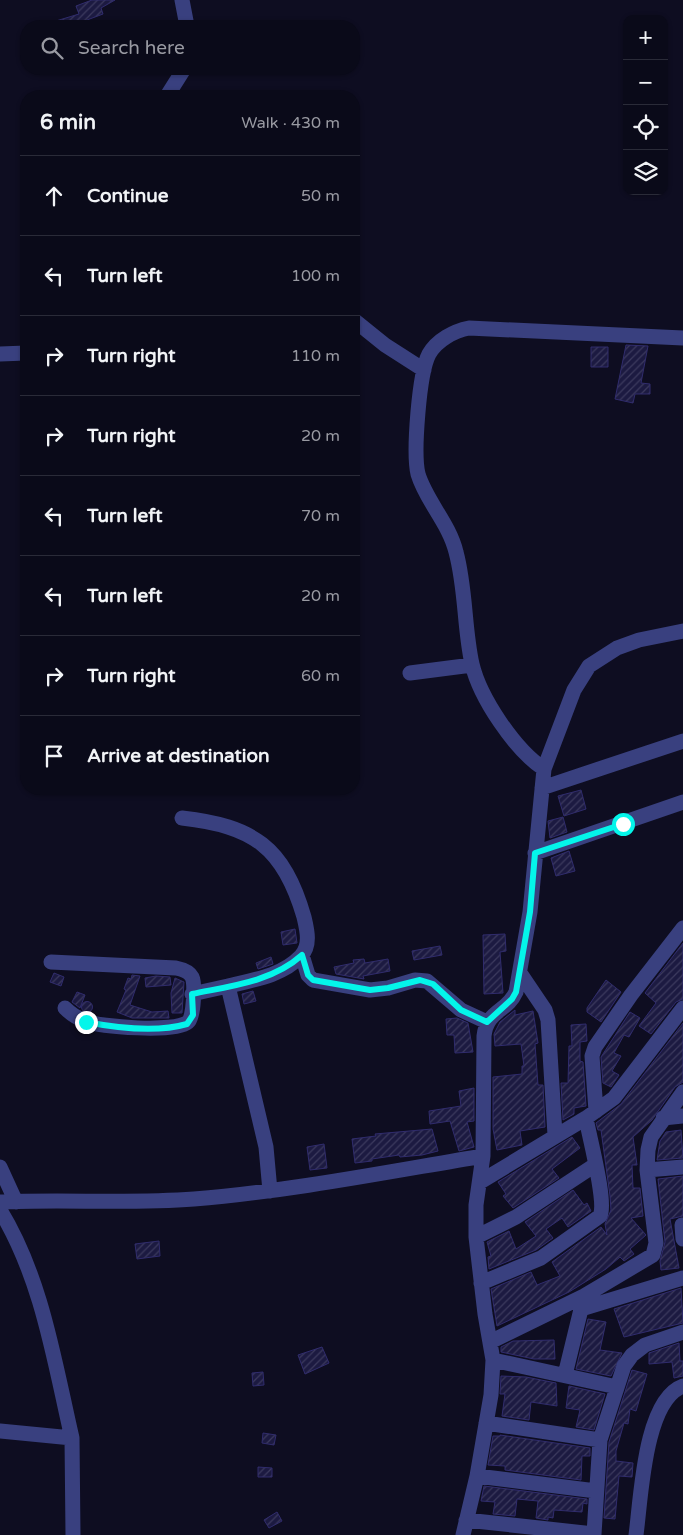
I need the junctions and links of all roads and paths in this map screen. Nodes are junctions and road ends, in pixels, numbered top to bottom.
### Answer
1 (182, 0) edge
2 (186, 20) edge
3 (180, 75) edge
4 (171, 90) edge
5 (360, 325) edge
6 (683, 338) edge
7 (20, 352) edge
8 (0, 354) edge
9 (424, 370) junction
10 (683, 632) edge
11 (472, 665) junction
12 (410, 673) dead end
13 (683, 741) edge
14 (544, 769) junction
15 (542, 788) junction
16 (683, 802) edge
17 (182, 818) dead end
18 (535, 853) junction
19 (683, 928) edge
20 (302, 955) junction
21 (51, 962) dead end
22 (520, 973) junction
23 (228, 986) junction
24 (192, 994) junction
25 (65, 1008) dead end
26 (683, 1008) edge
27 (487, 1022) junction
28 (683, 1092) edge
29 (591, 1115) junction
30 (683, 1116) edge
31 (663, 1118) junction
32 (555, 1135) junction
33 (483, 1156) junction
34 (595, 1165) junction
35 (0, 1167) edge
36 (683, 1167) edge
37 (648, 1170) junction
38 (480, 1182) junction
39 (270, 1191) junction
40 (0, 1202) edge
41 (16, 1202) junction
42 (0, 1210) edge
43 (476, 1237) junction
44 (683, 1278) edge
45 (481, 1283) junction
46 (583, 1303) junction
47 (683, 1332) edge
48 (492, 1341) junction
49 (493, 1360) junction
50 (565, 1375) junction
51 (683, 1386) edge
52 (617, 1387) junction
53 (486, 1423) junction
54 (0, 1431) edge
55 (72, 1438) junction
56 (600, 1440) junction
57 (477, 1476) junction
58 (596, 1491) junction
59 (464, 1528) edge
60 (596, 1534) edge
61 (73, 1535) edge
62 (636, 1535) edge

1 - 2 street
3 - 4 street
5 - 9 street
6 - 9 street
7 - 8 street
9 - 11 street
10 - 14 street
11 - 12 street
11 - 14 street
13 - 15 street
14 - 15 street
15 - 18 street
16 - 18 street
17 - 20 street
18 - 22 street
19 - 29 street
20 - 23 street
20 - 27 street
21 - 24 street
22 - 27 street
22 - 32 street
23 - 24 street
23 - 39 street
24 - 25 street
26 - 29 street
27 - 33 street
28 - 31 street
29 - 32 street
29 - 34 street
30 - 31 street
31 - 37 street
32 - 38 street
33 - 38 street
33 - 39 street
34 - 43 street
34 - 45 street
35 - 41 street
36 - 37 street
37 - 46 street
38 - 43 street
39 - 41 street
40 - 41 street
42 - 55 street
43 - 45 street
44 - 46 street
45 - 48 street
46 - 48 street
46 - 50 street
47 - 52 street
48 - 49 street
49 - 50 street
49 - 53 street
50 - 52 street
51 - 62 street
52 - 56 street
53 - 56 street
53 - 57 street
54 - 55 street
55 - 61 street
56 - 58 street
57 - 58 street
57 - 59 street
58 - 60 street
59 - 60 street

